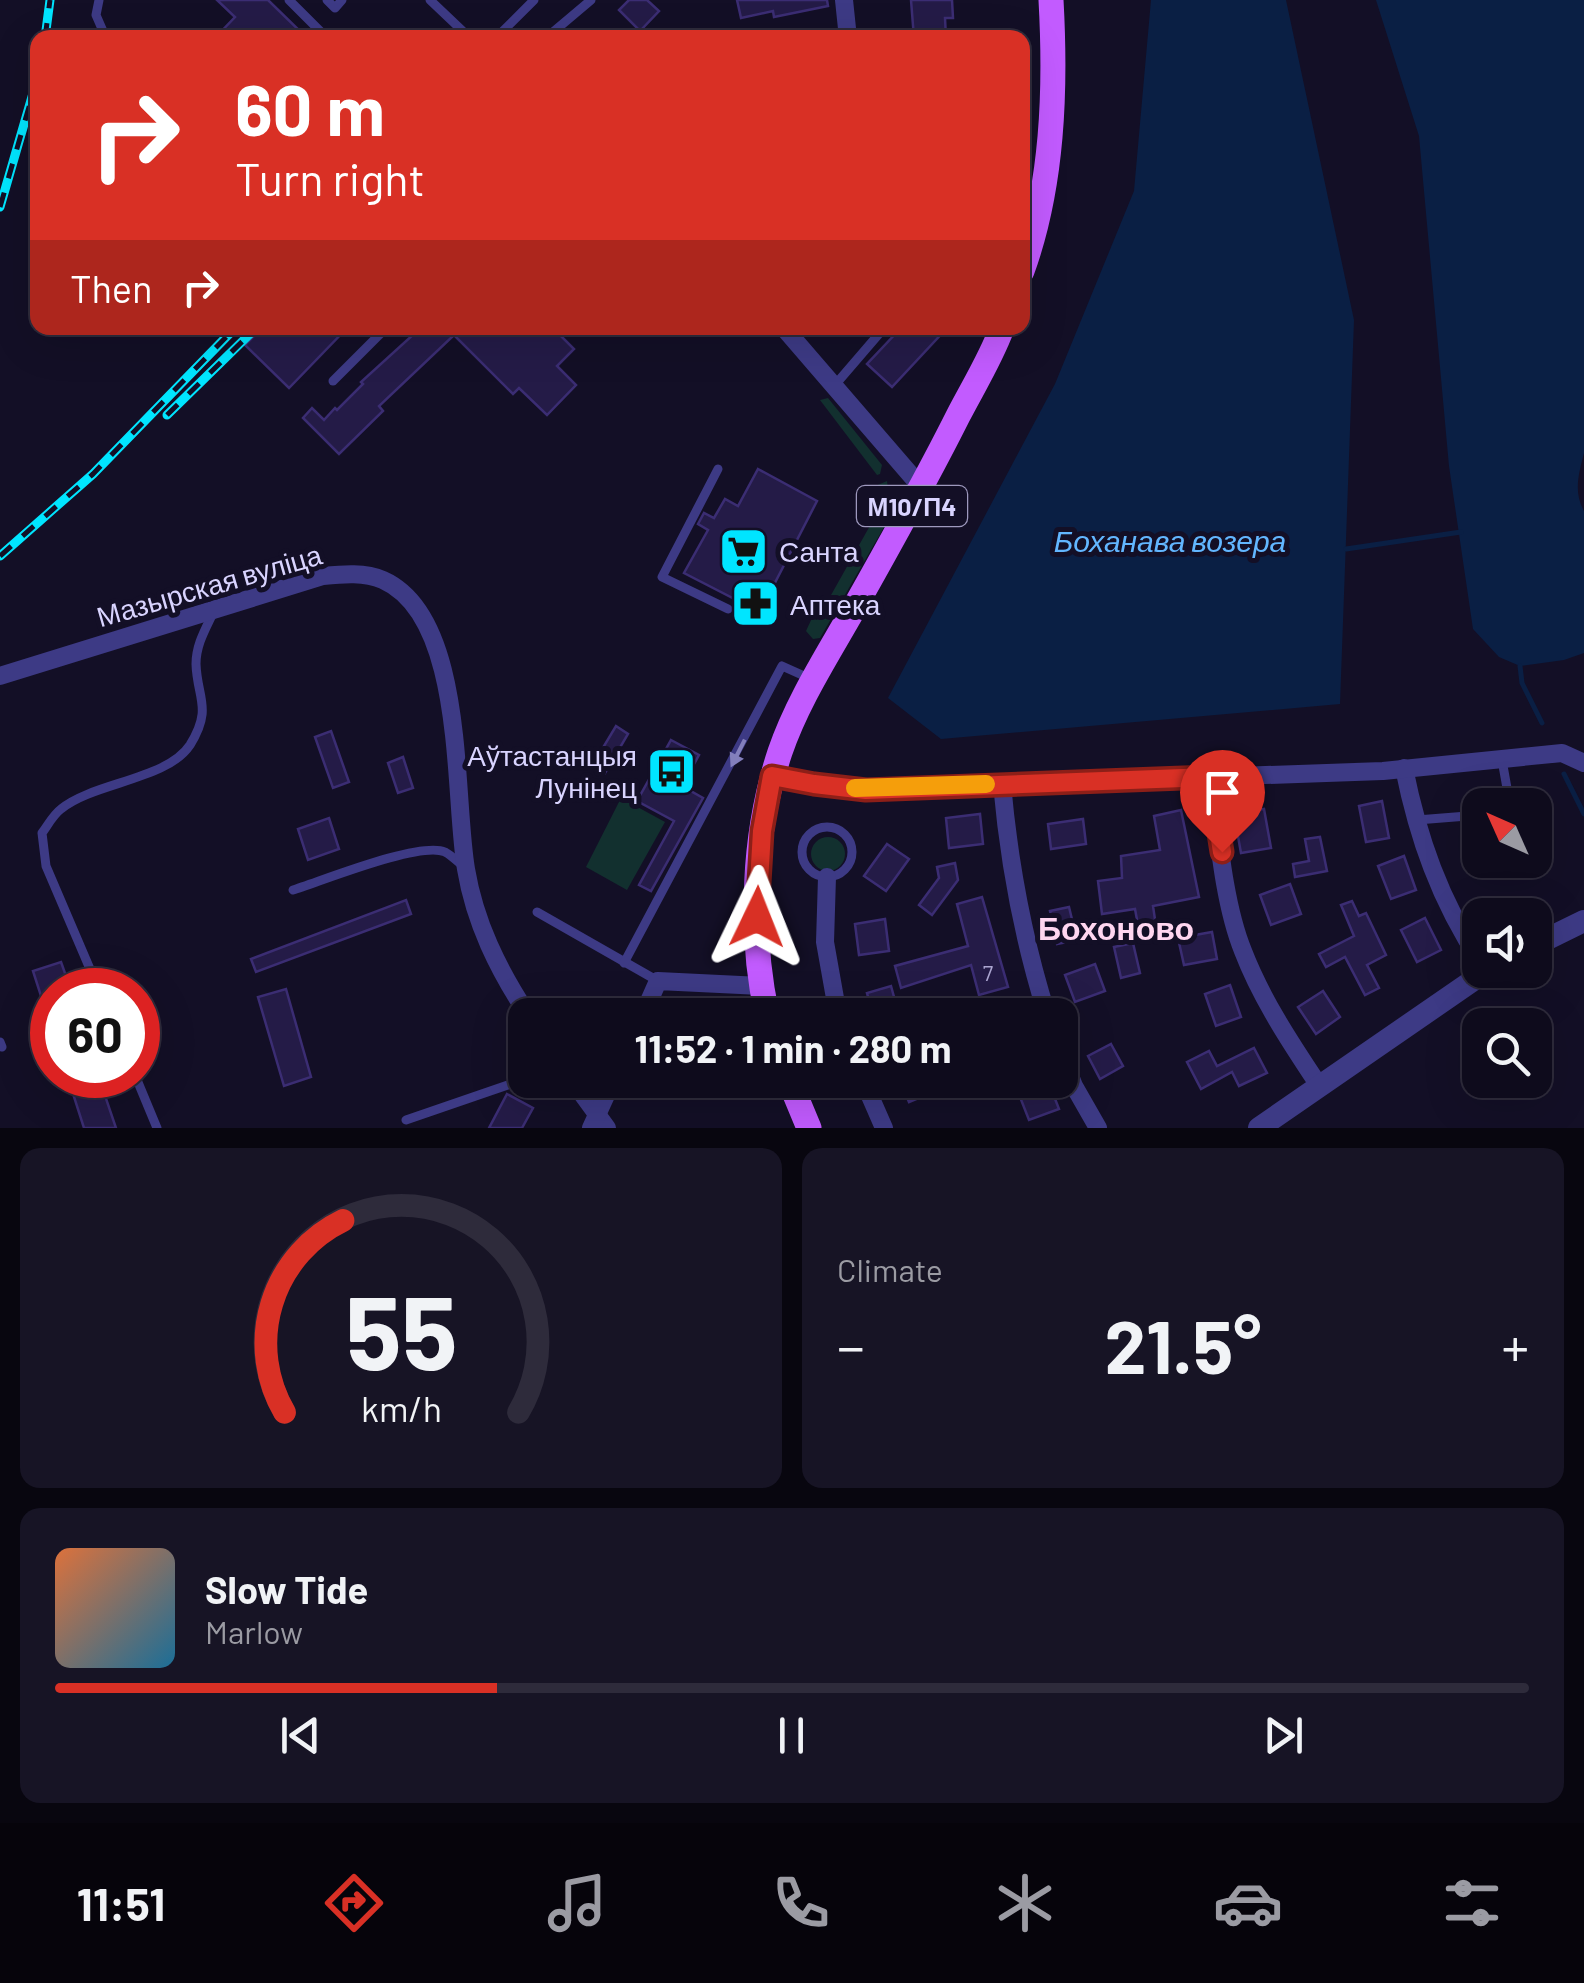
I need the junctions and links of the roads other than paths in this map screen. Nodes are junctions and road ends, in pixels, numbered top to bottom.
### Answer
1 (99, 0) edge
2 (289, 0) edge
3 (328, 0) edge
4 (342, 0) edge
5 (430, 0) edge
6 (534, 0) edge
7 (590, 0) edge
8 (844, 0) edge
9 (1051, 0) edge
10 (103, 30) edge
11 (320, 30) edge
12 (462, 30) edge
13 (504, 30) edge
14 (555, 30) edge
15 (847, 30) edge
16 (1030, 246) edge
17 (379, 335) edge
18 (790, 335) edge
19 (878, 335) edge
20 (998, 335) edge
21 (334, 381) dead end
22 (835, 385) junction
23 (718, 469) dead end
24 (922, 488) junction
25 (728, 609) dead end
26 (214, 611) junction
27 (0, 676) edge
28 (813, 680) junction
29 (1502, 760) junction
30 (1584, 762) edge
31 (1404, 768) junction
32 (772, 776) junction
33 (1210, 777) junction
34 (1002, 784) junction
35 (1507, 788) edge
36 (1462, 817) edge
37 (1415, 821) junction
38 (466, 868) junction
39 (827, 878) junction
40 (293, 890) dead end
41 (538, 912) dead end
42 (1584, 921) edge
43 (1462, 934) edge
44 (1552, 937) edge
45 (624, 963) junction
46 (90, 968) edge
47 (658, 981) junction
48 (762, 986) junction
49 (1462, 987) edge
50 (518, 998) edge
51 (650, 998) edge
52 (764, 998) edge
53 (835, 998) edge
54 (1043, 998) edge
55 (1318, 1084) junction
56 (508, 1085) edge
57 (1078, 1093) edge
58 (145, 1098) edge
59 (583, 1098) edge
60 (607, 1098) edge
61 (796, 1098) edge
62 (871, 1098) edge
63 (406, 1120) dead end
64 (598, 1124) edge
65 (157, 1128) edge
66 (809, 1128) edge
67 (884, 1128) edge
68 (1098, 1128) edge
69 (1258, 1128) edge

1 - 10 lane
2 - 11 lane
3 - 4 lane
5 - 12 lane
6 - 13 lane
7 - 14 lane
8 - 15 street
9 - 16 main road
17 - 21 lane
18 - 22 street
19 - 22 lane
20 - 24 main road, М10/П4
22 - 24 street
23 - 25 lane
24 - 28 main road, М10/П4
26 - 27 street, Мазырская вуліца
26 - 38 street, Мазырская вуліца
26 - 46 lane
28 - 32 main road, М10/П4
28 -> 45 lane
29 - 30 street
29 - 31 street
29 - 35 lane
31 - 33 street
31 - 37 street
32 - 34 street
32 - 48 main road, М10/П4
33 - 34 street
33 - 55 street
34 - 54 street
36 - 37 lane
37 - 43 street
38 - 40 lane
38 - 50 street, Мазырская вуліца
39 - 39 lane
39 - 53 street
41 - 45 lane
42 - 44 street
45 - 47 lane
47 - 48 street
47 - 51 street
48 - 52 main road, М10/П4
49 - 55 street
55 - 69 street
56 - 63 lane
57 - 68 street
58 - 65 lane
59 - 64 street
60 - 64 street
61 - 66 main road
62 - 67 street

